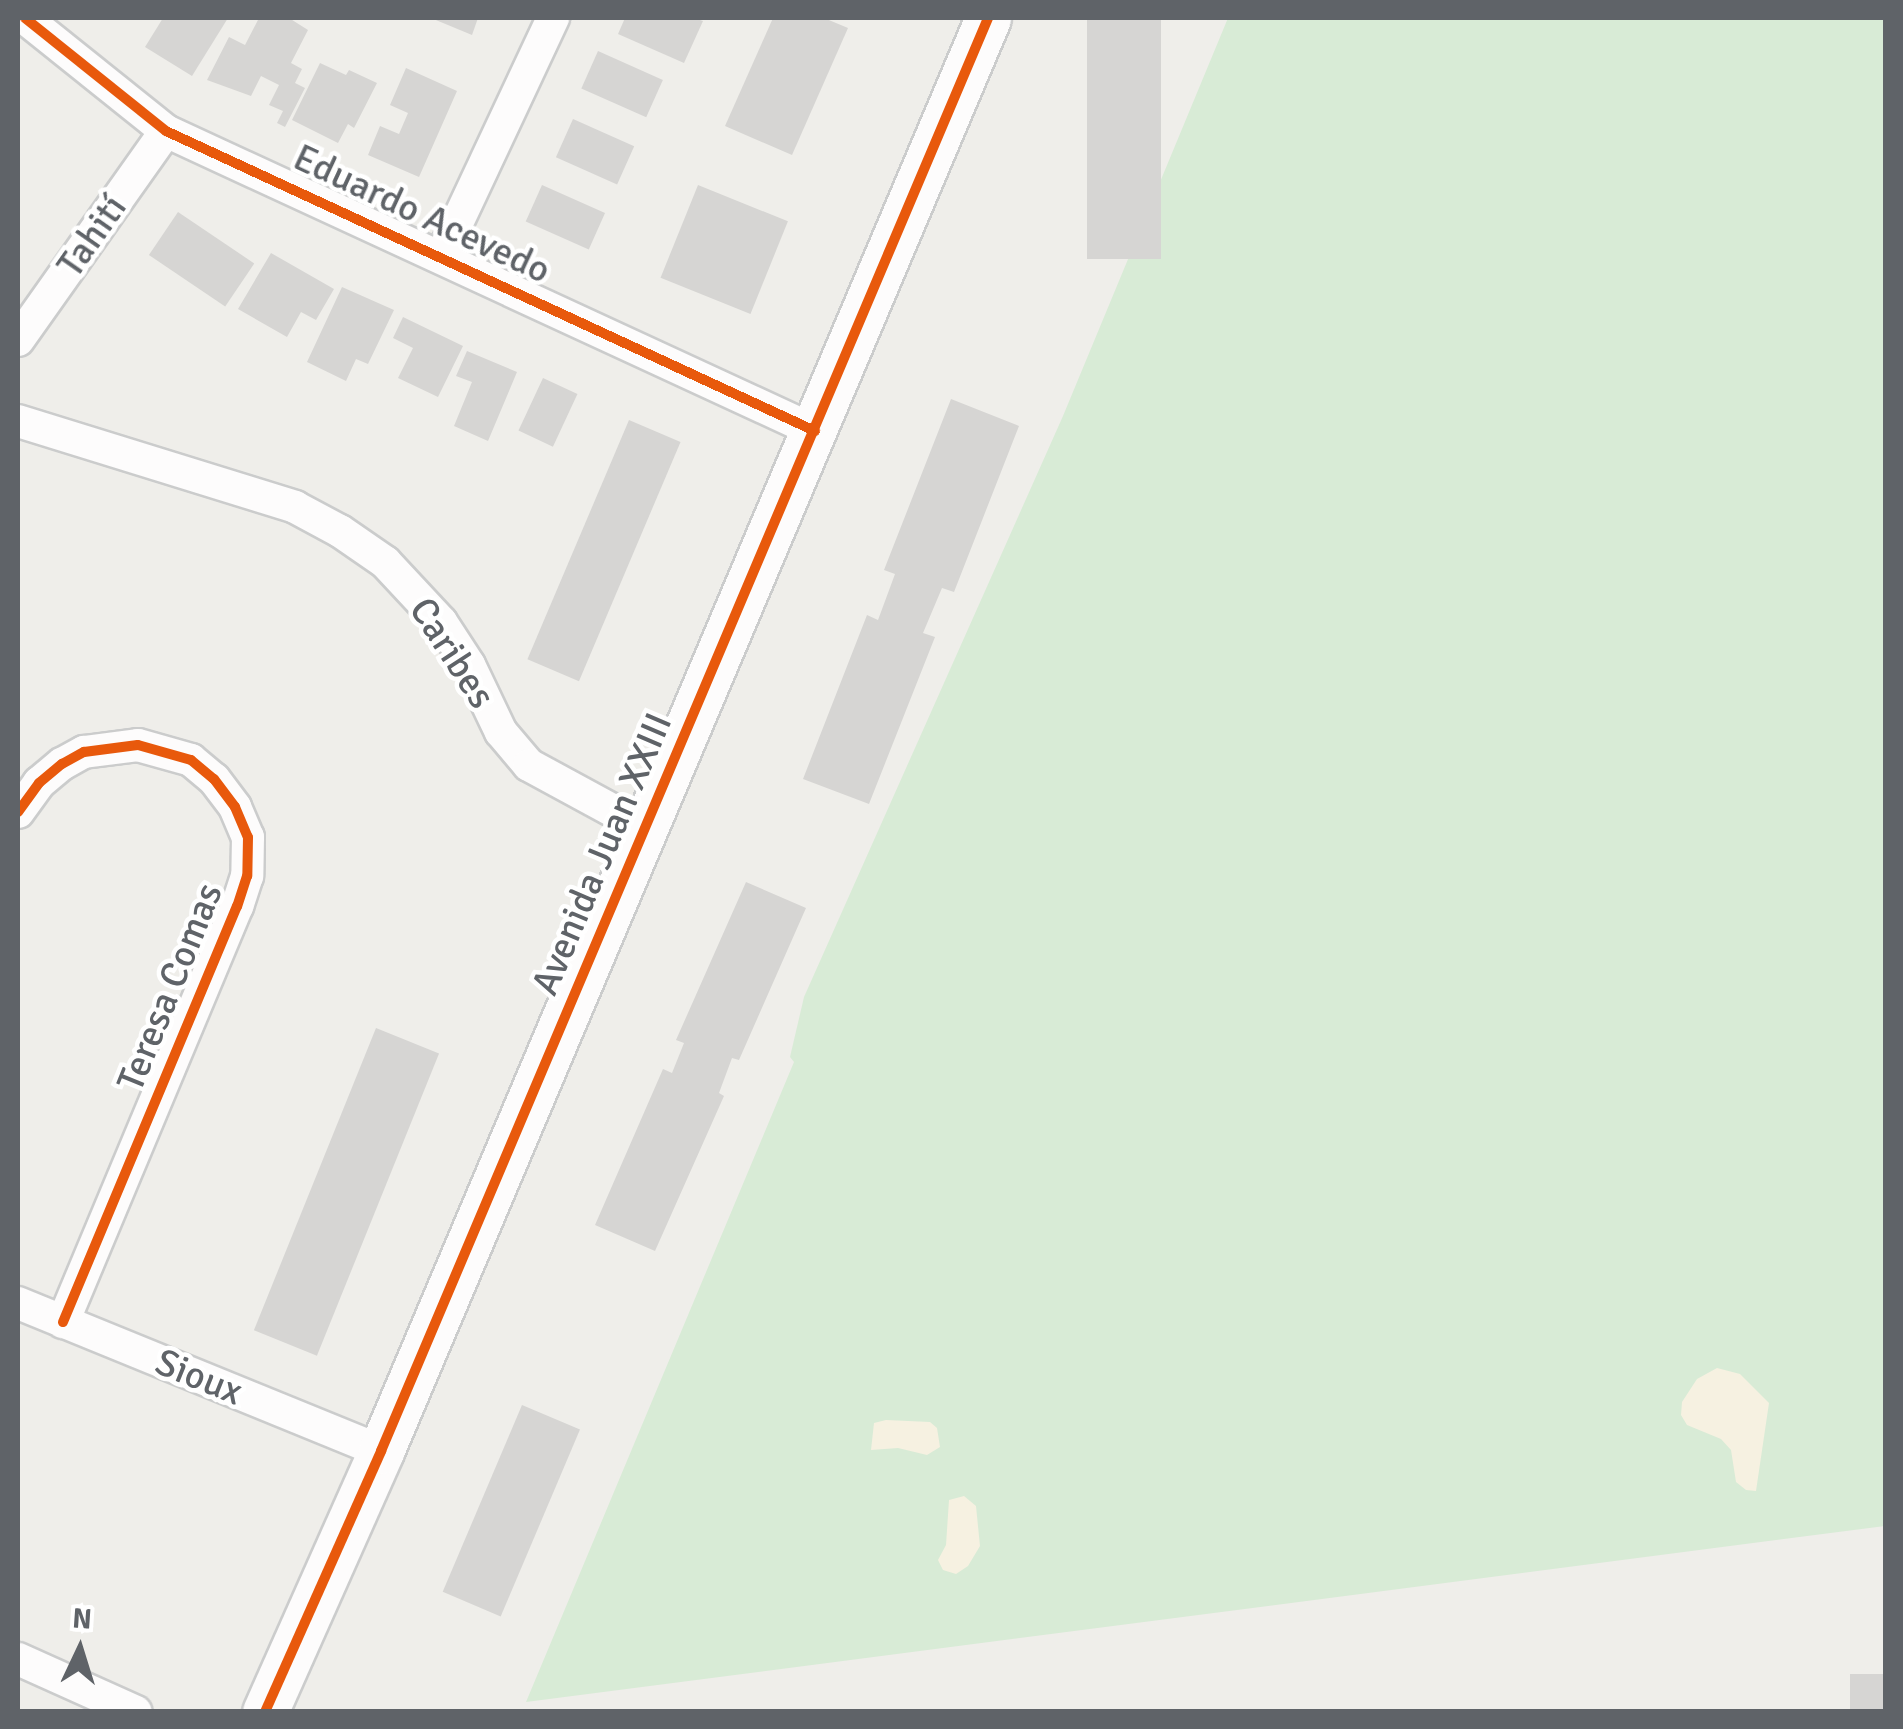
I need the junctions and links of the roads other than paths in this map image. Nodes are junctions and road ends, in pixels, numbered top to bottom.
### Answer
1 (25, 18) edge
2 (553, 18) edge
3 (988, 18) edge
4 (166, 131) junction
5 (442, 255) junction
6 (18, 340) edge
7 (18, 421) edge
8 (815, 430) junction
9 (18, 812) edge
10 (645, 828) junction
11 (18, 1304) edge
12 (63, 1322) junction
13 (381, 1451) junction
14 (18, 1659) edge
15 (136, 1712) edge
16 (265, 1712) edge

1 - 4 street, Eduardo Acevedo
2 - 5 street
3 - 8 main road, Avenida Juan XXIII
4 - 5 street, Eduardo Acevedo
4 - 6 street, Tahití
5 - 8 street, Eduardo Acevedo
7 - 10 street, Caribes
8 - 10 main road, Avenida Juan XXIII
9 - 12 street, Teresa Comas
10 - 13 main road, Avenida Juan XXIII
11 - 12 street, Sioux
12 - 13 street, Sioux
13 - 16 main road, Avenida Juan XXIII
14 - 15 street

